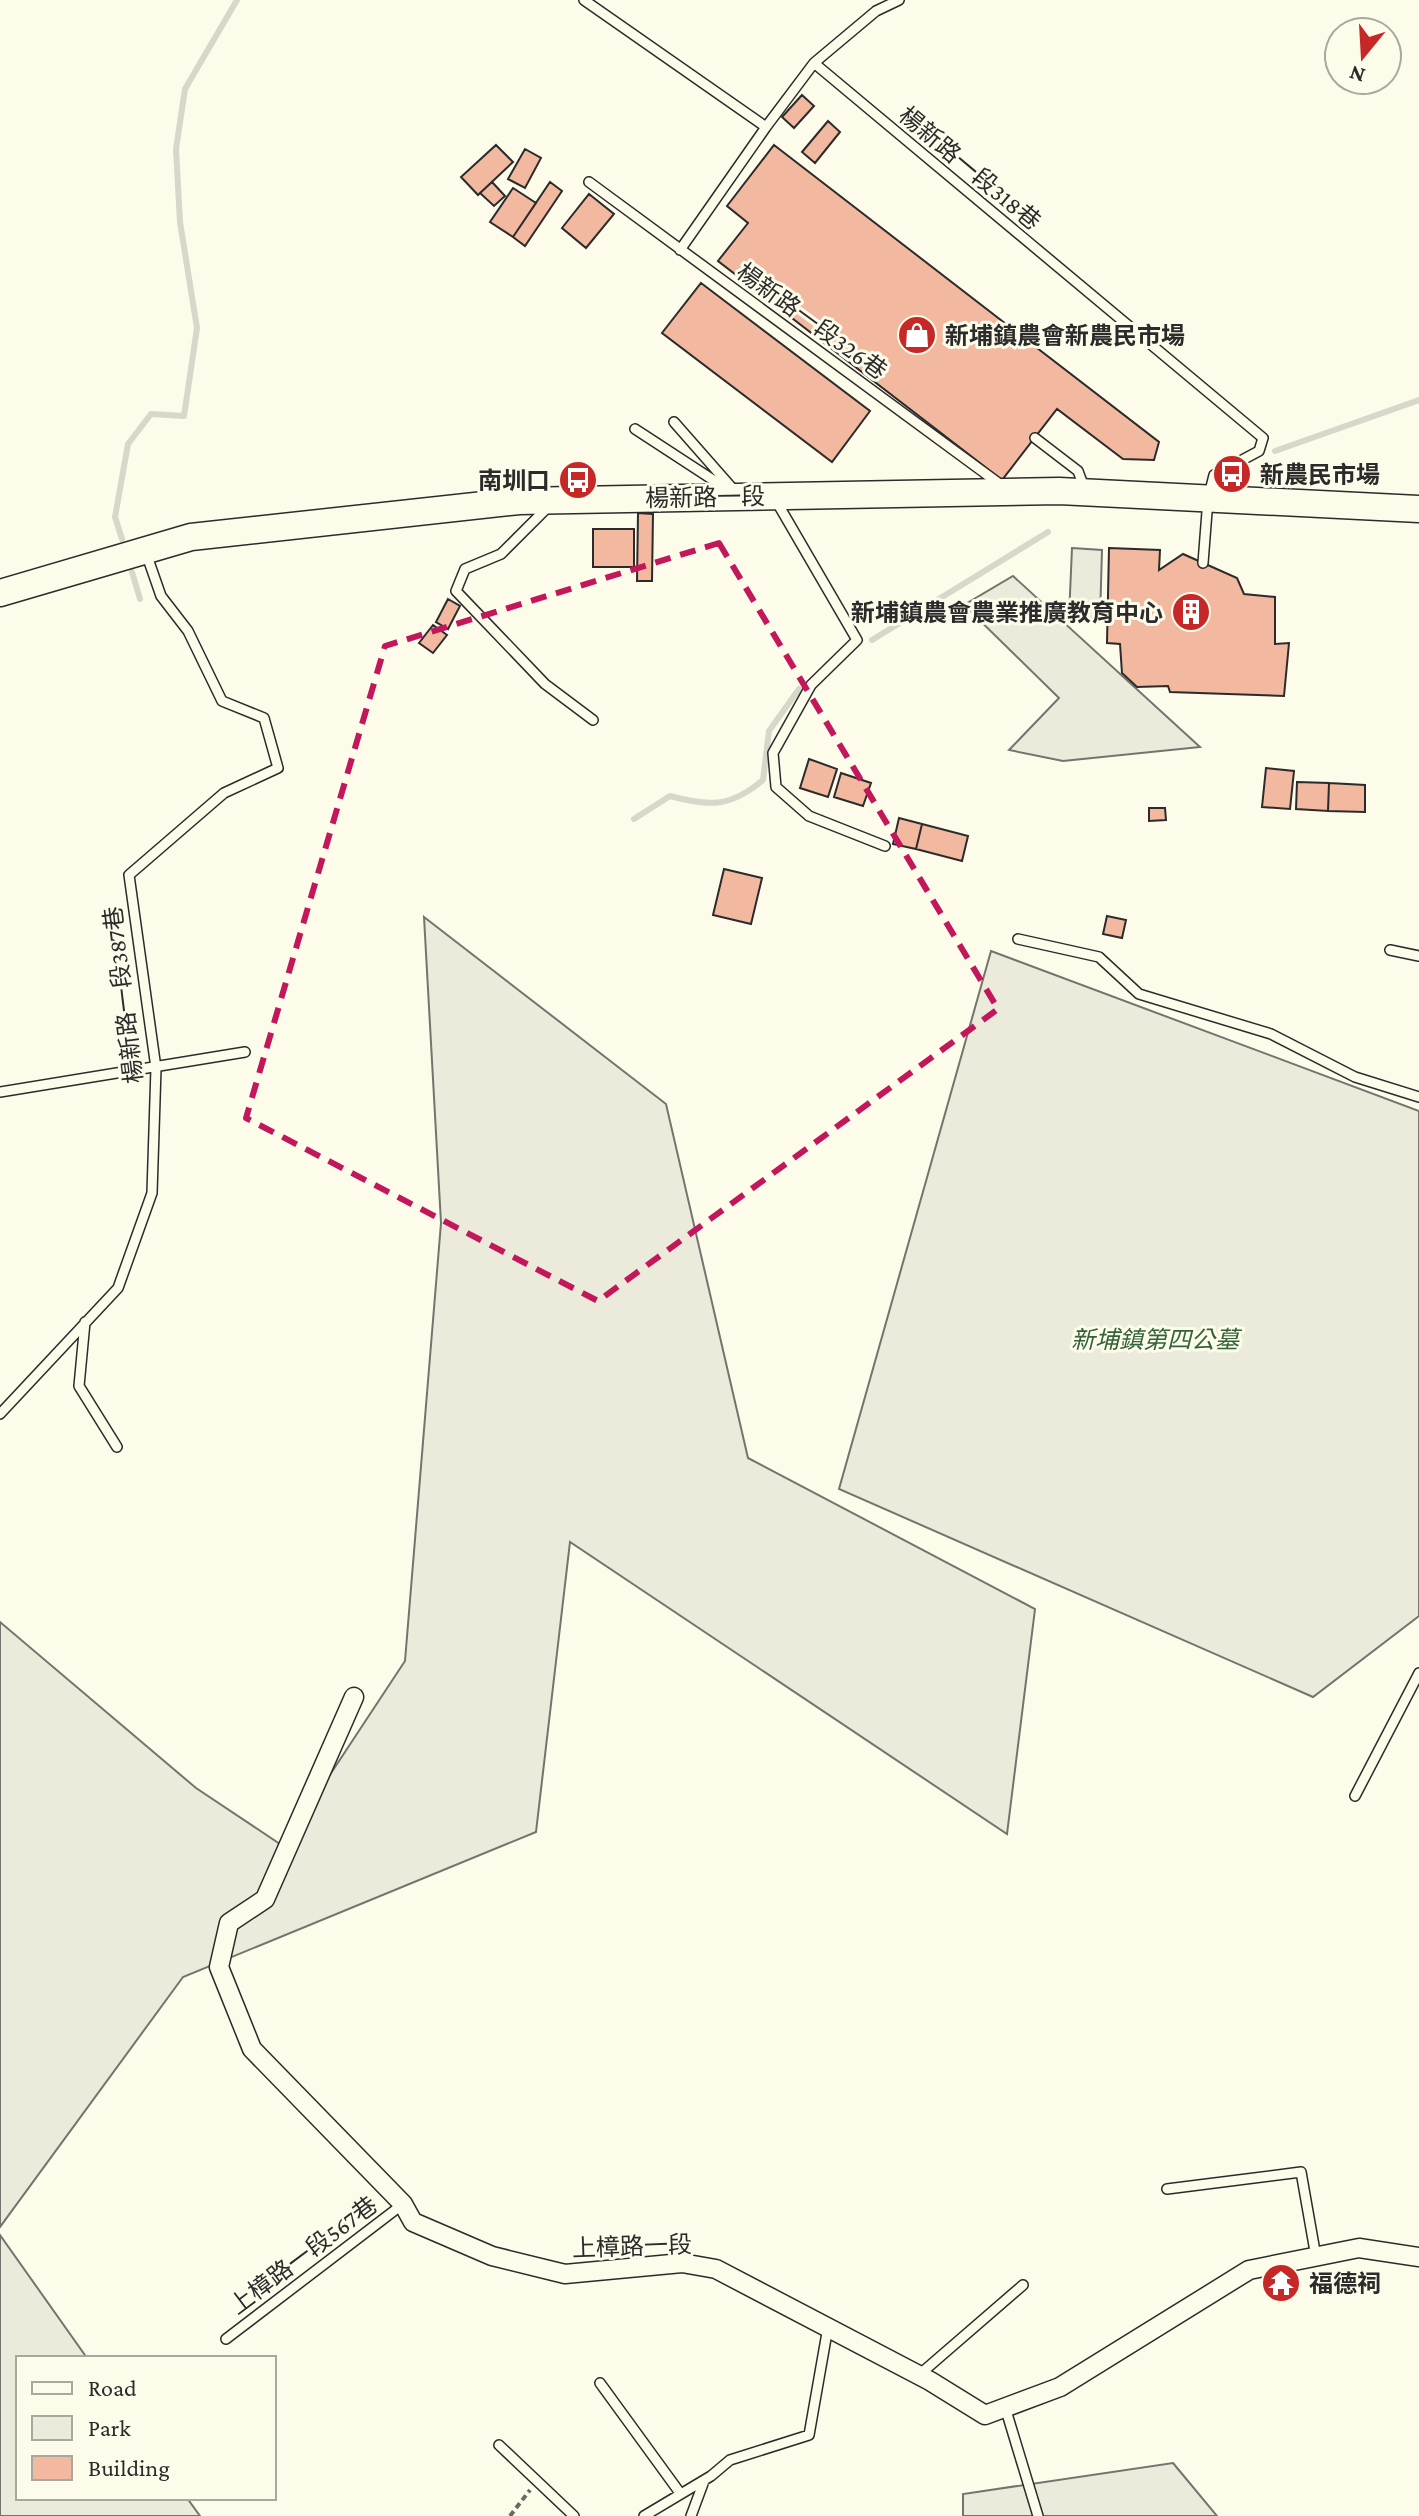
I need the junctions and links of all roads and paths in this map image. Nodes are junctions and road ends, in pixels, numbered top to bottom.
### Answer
1 (584, 0) edge
2 (899, 0) edge
3 (814, 63) junction
4 (766, 127) junction
5 (589, 182) dead end
6 (680, 250) junction
7 (674, 422) dead end
8 (635, 429) dead end
9 (1035, 438) dead end
10 (1011, 492) junction
11 (1087, 493) junction
12 (773, 496) junction
13 (739, 497) junction
14 (1208, 499) junction
15 (555, 500) junction
16 (1419, 509) edge
17 (145, 550) junction
18 (1203, 563) dead end
19 (0, 593) edge
20 (593, 720) dead end
21 (885, 846) dead end
22 (1018, 939) dead end
23 (1390, 950) dead end
24 (1419, 956) edge
25 (245, 1052) dead end
26 (156, 1068) junction
27 (0, 1092) edge
28 (1419, 1097) edge
29 (85, 1322) junction
30 (0, 1414) edge
31 (117, 1447) dead end
32 (1419, 1673) edge
33 (354, 1697) dead end
34 (1355, 1796) dead end
35 (1167, 2189) dead end
36 (403, 2204) junction
37 (1316, 2257) junction
38 (1419, 2257) edge
39 (1023, 2285) dead end
40 (828, 2327) junction
41 (226, 2339) dead end
42 (919, 2375) junction
43 (600, 2383) dead end
44 (1005, 2407) junction
45 (499, 2445) dead end
46 (704, 2481) junction
47 (538, 2483) junction
48 (680, 2493) junction
49 (510, 2516) edge
50 (574, 2516) edge
51 (644, 2516) edge
52 (691, 2516) edge
53 (1038, 2516) edge

1 - 4 lane
2 - 3 lane
3 - 4 lane
3 - 14 lane, 楊新路一段318巷
4 - 6 lane
5 - 6 lane, 楊新路一段326巷
6 - 10 lane, 楊新路一段326巷
7 - 13 lane
8 - 13 lane
9 - 11 lane
10 - 11 main road, 楊新路一段
10 - 12 main road, 楊新路一段
11 - 14 main road, 楊新路一段
12 - 13 main road, 楊新路一段
12 - 21 lane
13 - 15 main road, 楊新路一段
14 - 16 main road, 楊新路一段
14 - 18 lane
15 - 17 main road, 楊新路一段
15 - 20 lane
17 - 19 main road, 楊新路一段
17 - 26 lane, 楊新路一段387巷
22 - 28 lane
23 - 24 lane
25 - 26 lane
26 - 27 lane
26 - 29 lane, 楊新路一段387巷
29 - 30 lane, 楊新路一段387巷
29 - 31 lane
32 - 34 lane
33 - 36 street, 上樟路一段
35 - 37 lane
36 - 40 street, 上樟路一段
36 - 41 lane, 上樟路一段567巷
37 - 38 street, 上樟路一段
37 - 44 street, 上樟路一段
39 - 42 lane
40 - 42 street, 上樟路一段
40 - 46 lane
42 - 44 street, 上樟路一段
43 - 48 lane
44 - 53 lane
45 - 47 lane
46 - 48 lane
46 - 52 lane
47 - 49 path
47 - 50 lane
48 - 51 lane

